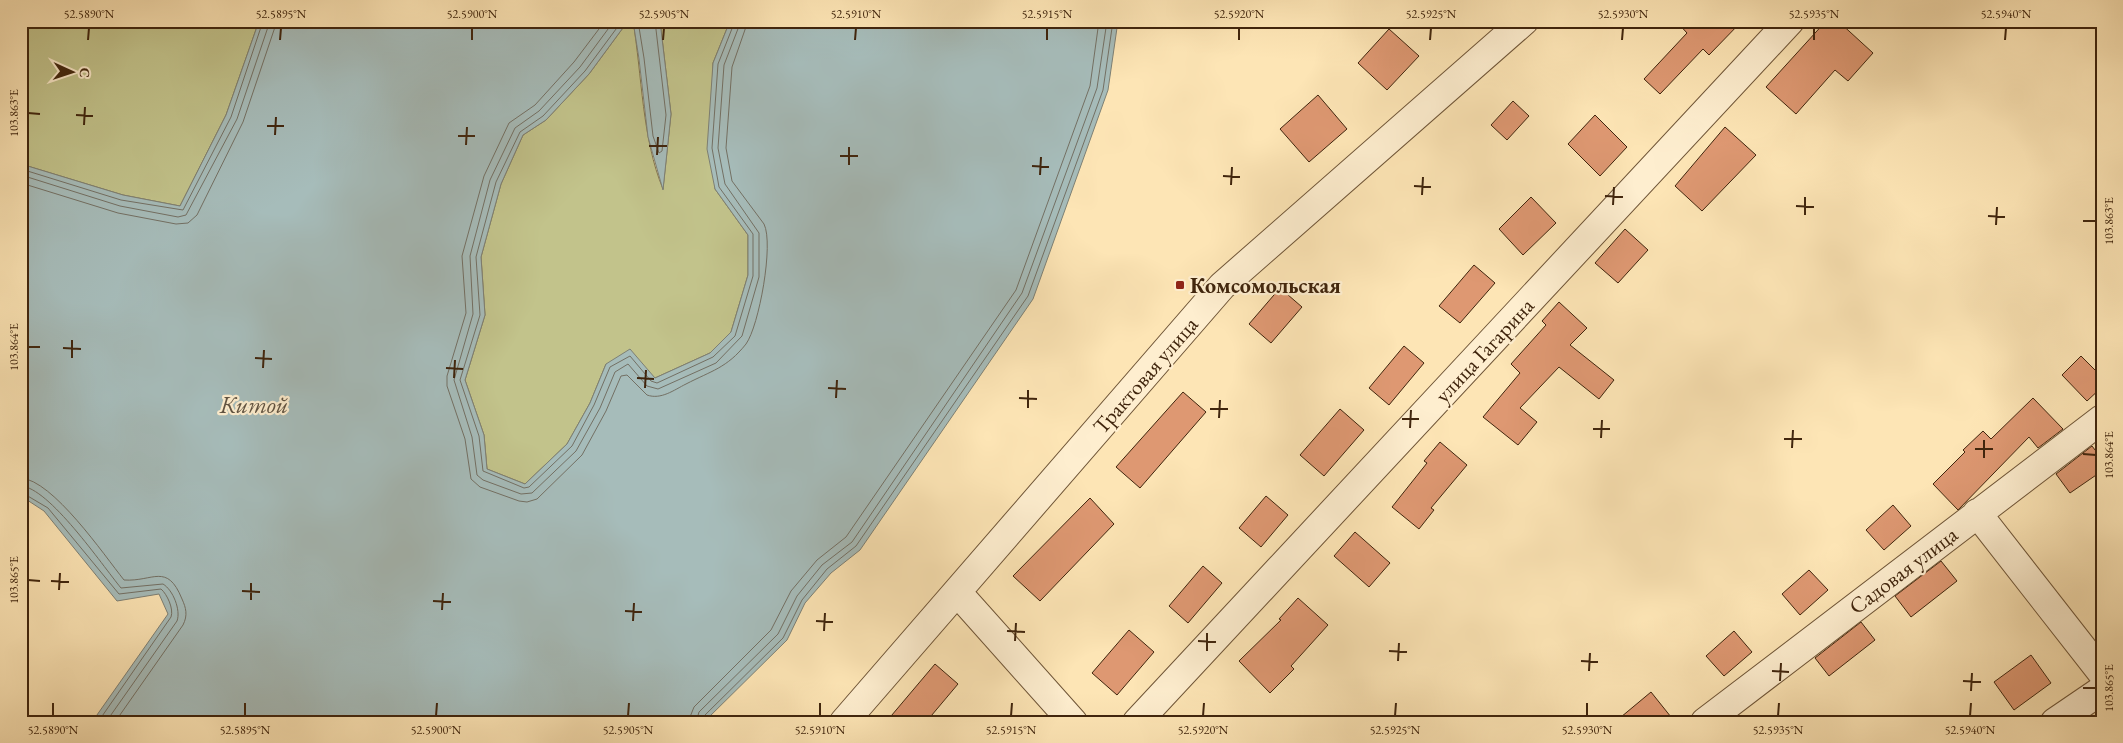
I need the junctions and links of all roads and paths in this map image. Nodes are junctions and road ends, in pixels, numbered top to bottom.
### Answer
1 (1524, 21) edge
2 (1790, 21) edge
3 (2102, 419) edge
4 (1977, 513) junction
5 (957, 592) junction
6 (2102, 673) edge
7 (2102, 690) edge
8 (844, 722) edge
9 (1074, 722) edge
10 (1137, 722) edge
11 (1705, 722) edge
12 (2055, 722) edge

1 - 5 street, Трактовая улица
2 - 10 street, улица Гагарина
3 - 4 street, Садовая улица
4 - 6 street
4 - 11 street, Садовая улица
5 - 8 street, Трактовая улица
5 - 9 street
7 - 12 street

